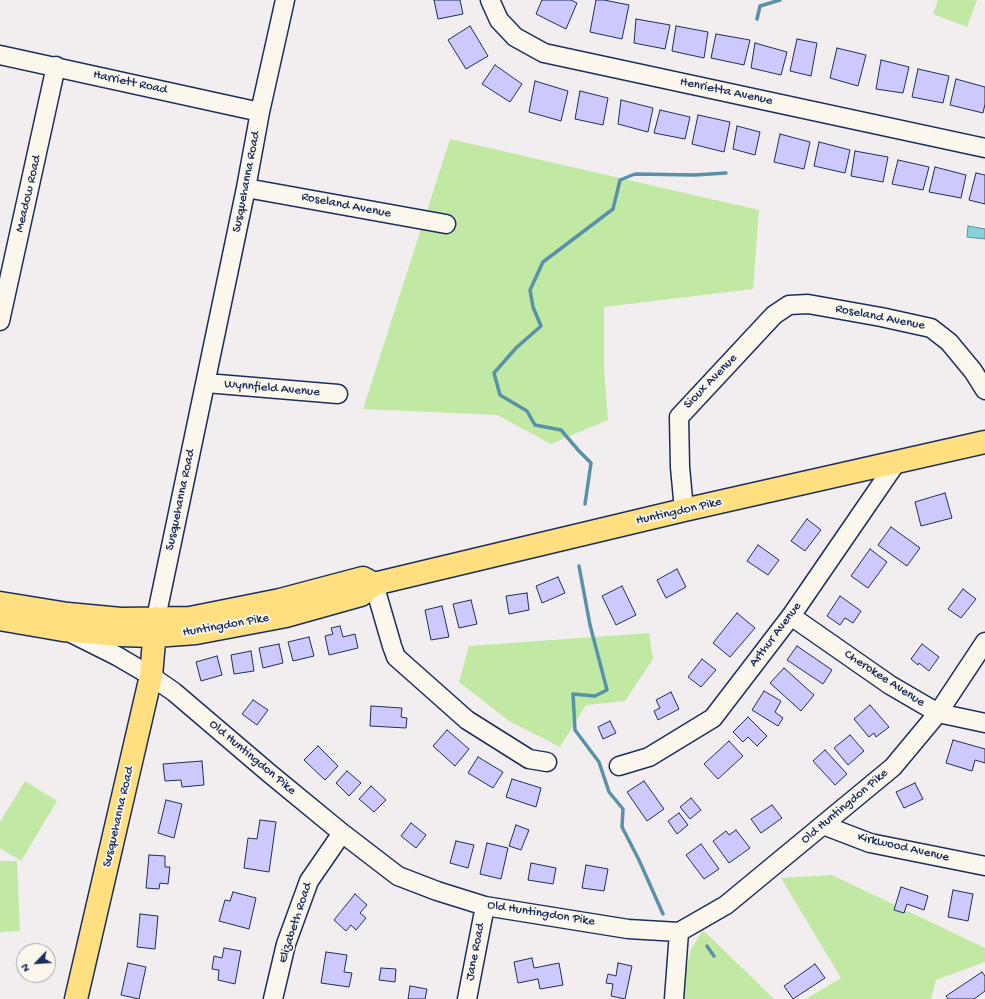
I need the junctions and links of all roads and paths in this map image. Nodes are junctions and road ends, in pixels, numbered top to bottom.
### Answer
1 (286, 0) edge
2 (490, 0) edge
3 (0, 55) edge
4 (56, 66) junction
5 (260, 112) junction
6 (985, 148) edge
7 (246, 188) junction
8 (446, 224) dead end
9 (774, 315) joint
10 (0, 321) edge
11 (206, 383) junction
12 (985, 390) edge
13 (338, 394) dead end
14 (985, 442) edge
15 (896, 462) junction
16 (684, 510) junction
17 (374, 584) junction
18 (0, 603) edge
19 (791, 616) junction
20 (0, 620) edge
21 (156, 627) junction
22 (63, 630) junction
23 (985, 642) edge
24 (150, 676) junction
25 (938, 713) junction
26 (985, 723) edge
27 (547, 762) dead end
28 (619, 766) dead end
29 (823, 825) junction
30 (342, 833) junction
31 (985, 866) edge
32 (485, 906) junction
33 (679, 932) junction
34 (76, 999) edge
35 (273, 999) edge
36 (467, 999) edge
37 (674, 999) edge

1 - 5 street, Susquehanna Road
2 - 6 street, Henrietta Avenue
3 - 4 street, Harriett Road
4 - 5 street, Harriett Road
4 - 10 street, Meadow Road
5 - 7 street, Susquehanna Road
7 - 8 street, Roseland Avenue
7 - 11 street, Susquehanna Road
9 - 12 street, Roseland Avenue
9 - 16 street, Sioux Avenue
11 - 13 street, Wynnfield Avenue
11 - 21 street, Susquehanna Road
14 - 15 main road, Huntingdon Pike
15 - 16 main road, Huntingdon Pike
15 - 19 street, Arthur Avenue
16 - 17 main road, Huntingdon Pike
17 - 21 main road, Huntingdon Pike
17 - 27 street
18 - 21 main road, Huntingdon Pike
19 - 25 street, Cherokee Avenue
19 - 28 street, Arthur Avenue
20 - 22 main road, Huntingdon Pike
21 - 22 main road, Huntingdon Pike
21 - 24 main road, Susquehanna Road
22 - 24 street, Old Huntingdon Pike
23 - 25 street, Old Huntingdon Pike
24 - 30 street, Old Huntingdon Pike
24 - 34 main road, Susquehanna Road
25 - 26 street, Cherokee Avenue
25 - 29 street, Old Huntingdon Pike
29 - 31 street, Kirkwood Avenue
29 - 33 street, Old Huntingdon Pike
30 - 32 street, Old Huntingdon Pike
30 - 35 street, Elizabeth Road
32 - 33 street, Old Huntingdon Pike
32 - 36 street, Jane Road
33 - 37 street

